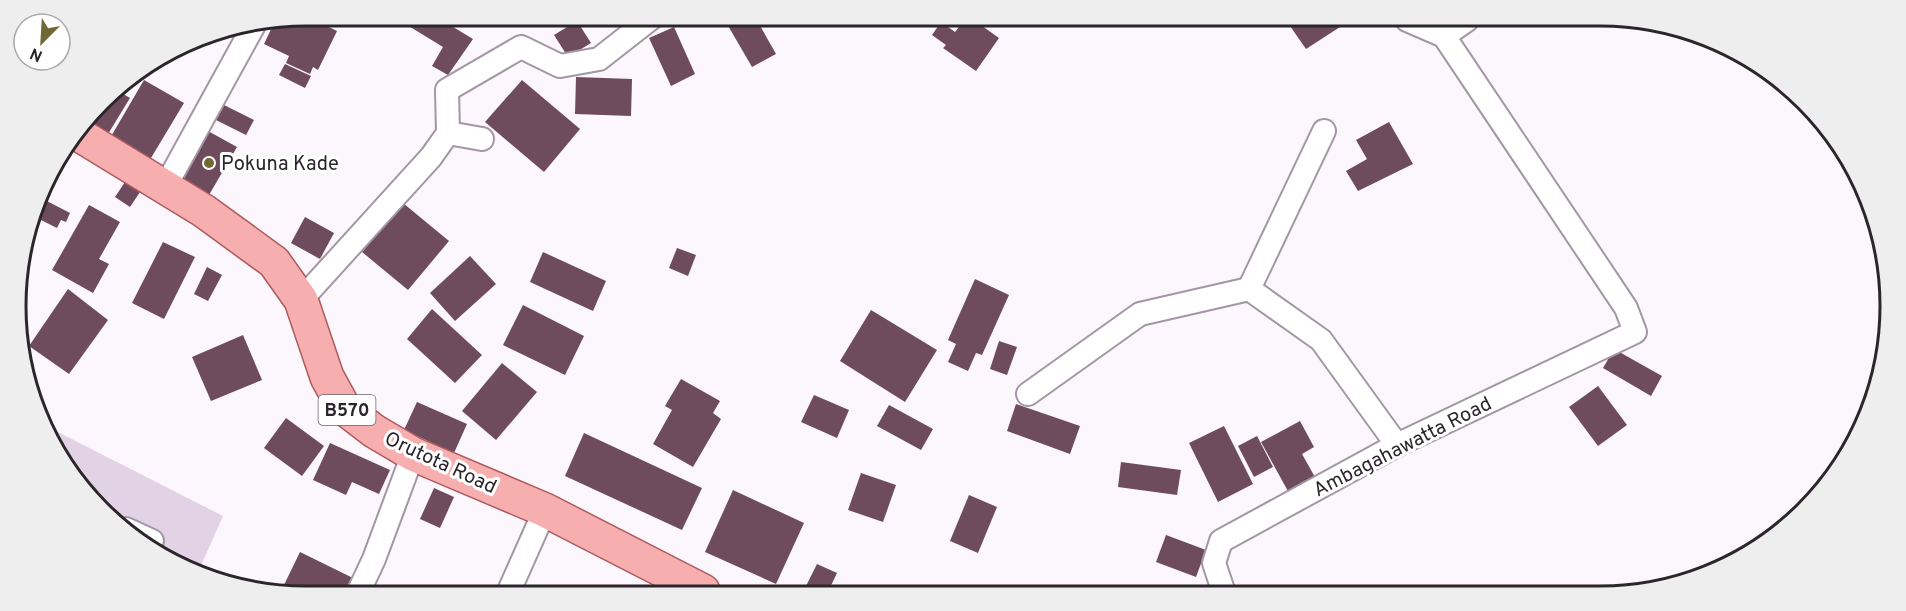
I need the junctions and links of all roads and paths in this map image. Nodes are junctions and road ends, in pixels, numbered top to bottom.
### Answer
1 (641, 26) edge
2 (1421, 26) edge
3 (1458, 26) edge
4 (251, 31) edge
5 (1444, 36) junction
6 (1324, 131) dead end
7 (448, 133) junction
8 (82, 136) edge
9 (482, 139) dead end
10 (165, 187) junction
11 (1249, 289) junction
12 (301, 300) junction
13 (1028, 394) dead end
14 (1397, 445) junction
15 (413, 454) junction
16 (545, 510) junction
17 (361, 586) edge
18 (511, 586) edge
19 (693, 586) edge
20 (1222, 586) edge

1 - 7 street
2 - 5 street
3 - 5 street
4 - 10 street
5 - 14 street, Ambagahawatta Road
6 - 11 street
7 - 9 street
7 - 12 street
8 - 10 main road, Orutota Road / B570
10 - 12 main road, Orutota Road / B570
11 - 13 street
11 - 14 street
12 - 15 main road, Orutota Road / B570
14 - 20 street, Ambagahawatta Road
15 - 16 main road, Orutota Road / B570
15 - 17 street
16 - 18 street
16 - 19 main road, Orutota Road / B570

